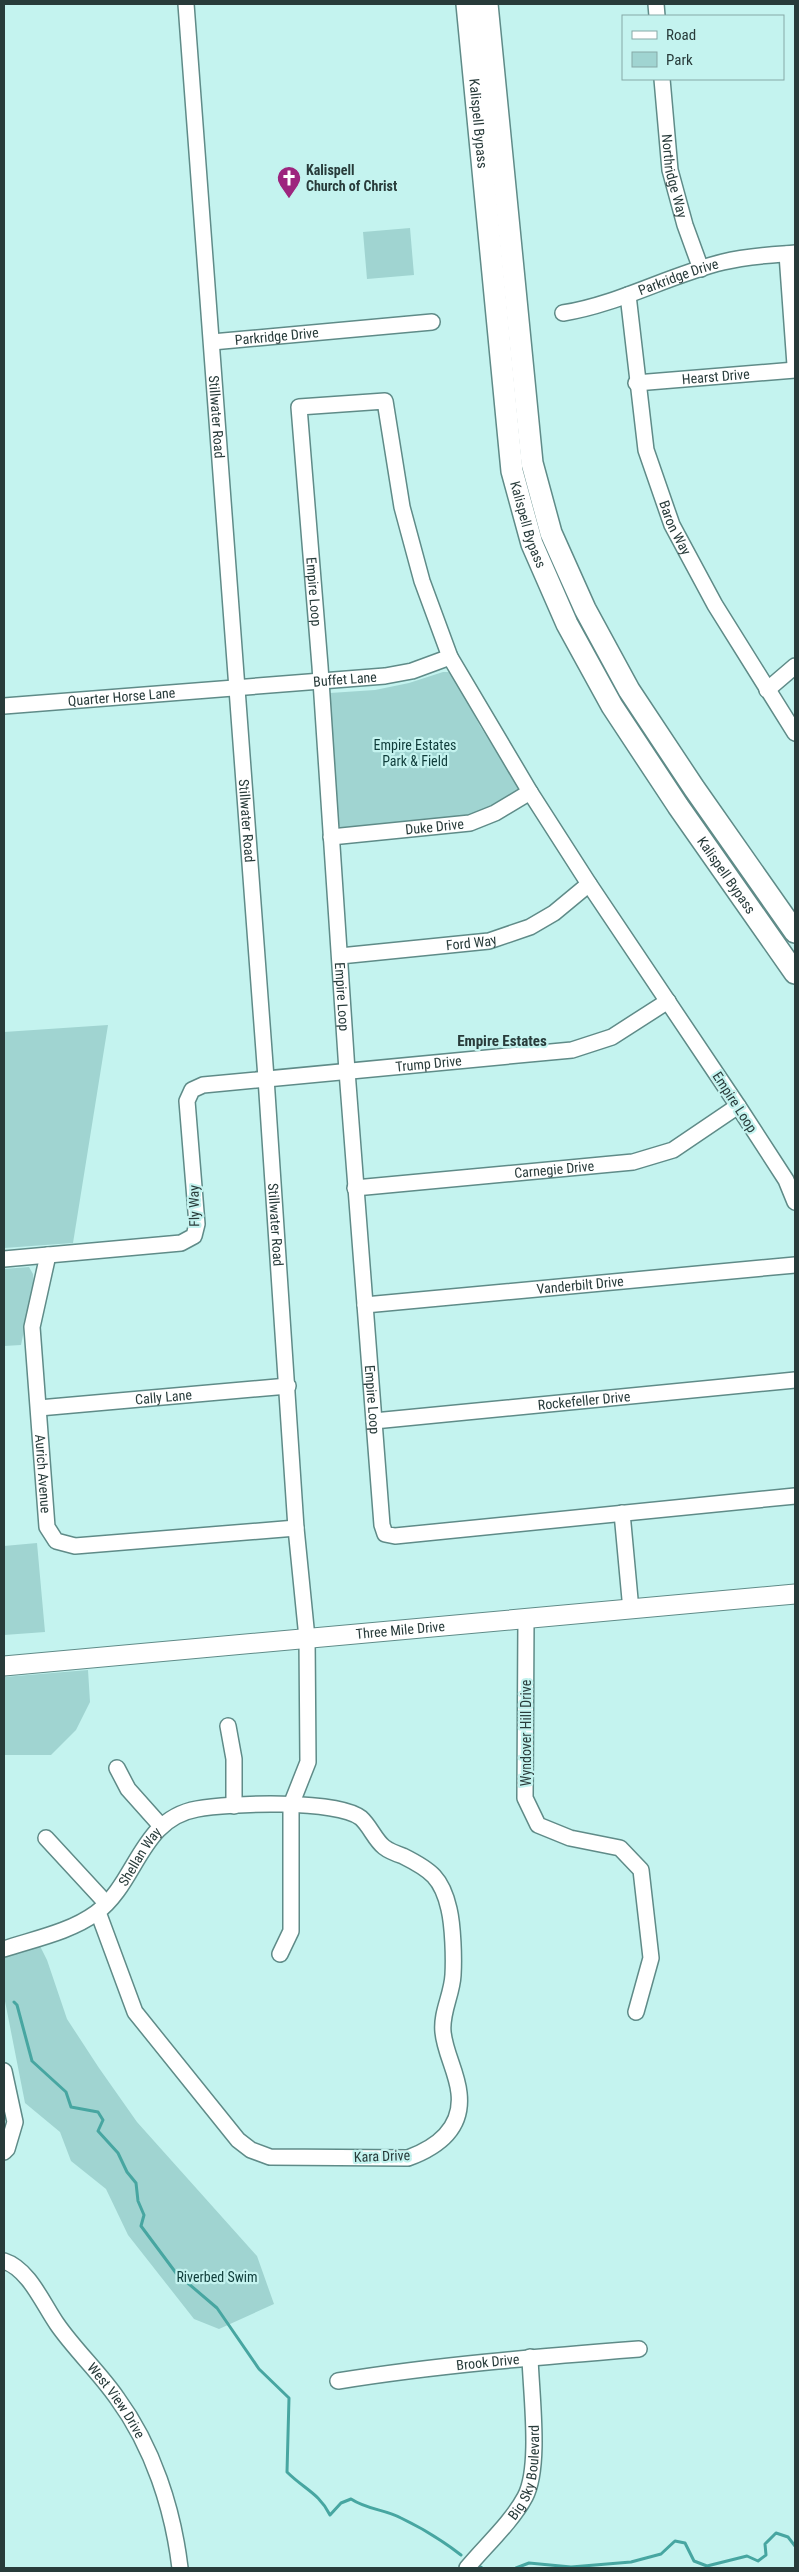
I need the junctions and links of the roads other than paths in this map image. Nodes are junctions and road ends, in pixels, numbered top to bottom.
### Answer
1 (186, 4) edge
2 (468, 4) edge
3 (487, 4) edge
4 (662, 80) edge
5 (791, 254) edge
6 (701, 269) junction
7 (628, 295) junction
8 (563, 313) dead end
9 (432, 322) dead end
10 (212, 342) junction
11 (795, 365) edge
12 (795, 370) edge
13 (636, 383) junction
14 (450, 658) junction
15 (795, 666) edge
16 (321, 682) junction
17 (238, 689) junction
18 (767, 690) junction
19 (4, 706) edge
20 (795, 733) edge
21 (530, 792) junction
22 (331, 837) junction
23 (589, 884) junction
24 (795, 932) edge
25 (340, 956) junction
26 (795, 973) edge
27 (668, 1001) junction
28 (347, 1071) junction
29 (266, 1078) junction
30 (738, 1106) junction
31 (355, 1188) junction
32 (795, 1202) edge
33 (48, 1255) junction
34 (4, 1259) edge
35 (795, 1265) edge
36 (365, 1305) junction
37 (795, 1380) edge
38 (288, 1386) junction
39 (39, 1408) junction
40 (374, 1421) junction
41 (795, 1496) edge
42 (622, 1513) junction
43 (296, 1528) junction
44 (795, 1594) edge
45 (631, 1610) junction
46 (526, 1618) junction
47 (307, 1638) junction
48 (4, 1666) edge
49 (228, 1726) dead end
50 (117, 1768) dead end
51 (291, 1805) junction
52 (234, 1806) junction
53 (161, 1826) junction
54 (46, 1838) dead end
55 (102, 1908) junction
56 (4, 1949) edge
57 (280, 1954) dead end
58 (636, 2012) dead end
59 (4, 2071) edge
60 (4, 2152) edge
61 (4, 2261) edge
62 (639, 2349) dead end
63 (530, 2357) junction
64 (338, 2381) dead end
65 (180, 2568) edge
66 (467, 2568) edge

1 - 10 street, Stillwater Road
2 - 26 highway, Kalispell Bypass
3 - 24 highway, Kalispell Bypass
4 - 6 street, Northridge Way
5 - 6 street, Parkridge Drive
5 - 11 street
6 - 7 street, Parkridge Drive
7 - 8 street, Parkridge Drive
7 - 13 street, Baron Way
9 - 10 street, Parkridge Drive
10 - 17 street, Stillwater Road
12 - 13 street, Hearst Drive
13 - 18 street, Baron Way
14 - 16 street, Buffet Lane
14 - 16 street, Empire Loop
14 - 21 street, Empire Loop
15 - 18 street
16 - 17 street, Buffet Lane
16 - 22 street, Empire Loop
17 - 19 street, Quarter Horse Lane
17 - 29 street, Stillwater Road
18 - 20 street, Baron Way
21 - 22 street, Duke Drive
21 - 23 street, Empire Loop
22 - 25 street, Empire Loop
23 - 25 street, Ford Way
23 - 27 street, Empire Loop
25 - 28 street, Empire Loop
27 - 28 street, Trump Drive
27 - 30 street, Empire Loop
28 - 29 street, Trump Drive
28 - 31 street, Empire Loop
29 - 33 street, Fly Way
29 - 38 street, Stillwater Road
30 - 31 street, Carnegie Drive
30 - 32 street, Empire Loop
31 - 36 street, Empire Loop
33 - 34 street, Fly Way
33 - 39 street, Aurich Avenue
35 - 36 street, Vanderbilt Drive
36 - 40 street, Empire Loop
37 - 40 street, Rockefeller Drive
38 - 39 street, Cally Lane
38 - 43 street, Stillwater Road
39 - 43 street, Aurich Avenue
40 - 42 street, Empire Loop
41 - 42 street, Empire Loop
42 - 45 street
43 - 47 street, Stillwater Road
44 - 45 main road, Three Mile Drive
45 - 46 main road, Three Mile Drive
46 - 47 main road, Three Mile Drive
46 - 58 street, Wyndover Hill Drive
47 - 48 main road, Three Mile Drive
47 - 51 street, Stillwater Road
49 - 52 street
50 - 53 street
51 - 52 street, Shellan Way
51 - 55 street, Kara Drive
51 - 57 street
52 - 53 street, Shellan Way
53 - 55 street, Shellan Way
54 - 55 street
55 - 56 street, Shellan Way
59 - 60 street
61 - 65 street, West View Drive
62 - 63 street, Brook Drive
63 - 64 street, Brook Drive
63 - 66 street, Big Sky Boulevard

